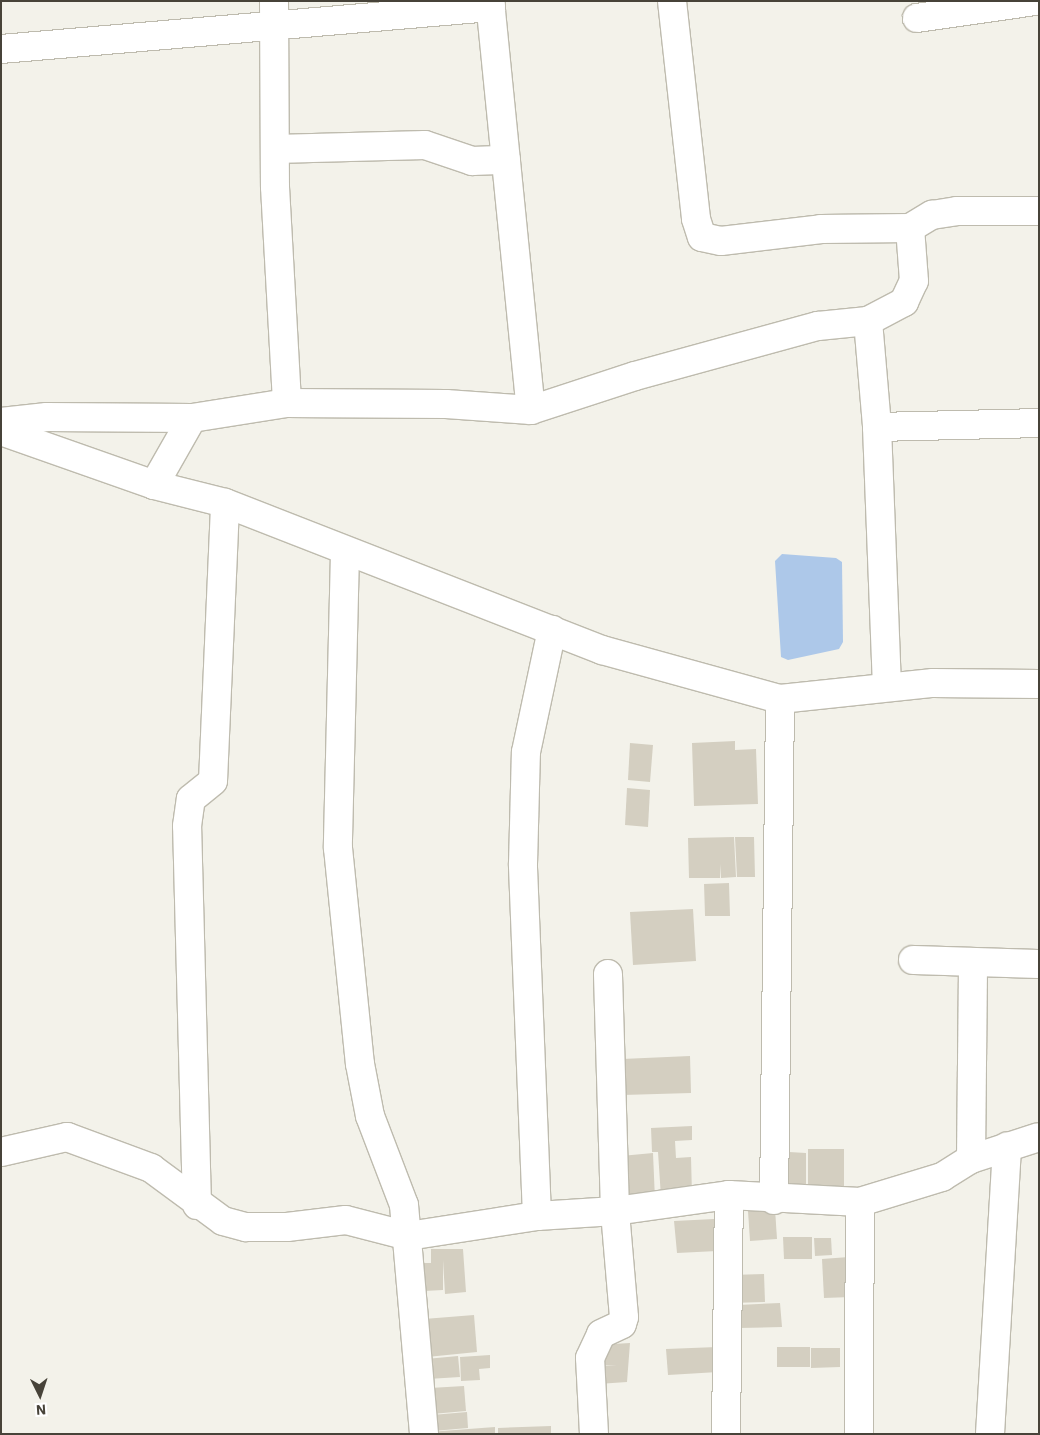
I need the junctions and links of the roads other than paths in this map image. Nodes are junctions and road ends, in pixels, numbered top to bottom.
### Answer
1 (274, 1) edge
2 (672, 1) edge
3 (1035, 1) edge
4 (491, 4) edge
5 (917, 18) dead end
6 (274, 28) junction
7 (1, 49) edge
8 (275, 149) junction
9 (506, 160) junction
10 (1039, 211) edge
11 (910, 228) junction
12 (868, 321) junction
13 (287, 403) junction
14 (531, 410) junction
15 (192, 418) junction
16 (1, 422) edge
17 (1039, 423) edge
18 (877, 427) junction
19 (1, 431) edge
20 (154, 485) junction
21 (225, 504) junction
22 (346, 553) junction
23 (552, 630) junction
24 (1039, 684) edge
25 (888, 687) junction
26 (780, 699) junction
27 (913, 960) dead end
28 (973, 962) junction
29 (1039, 964) edge
30 (608, 974) dead end
31 (1039, 1137) edge
32 (1007, 1147) junction
33 (1, 1152) edge
34 (971, 1159) junction
35 (729, 1195) junction
36 (774, 1200) junction
37 (860, 1202) junction
38 (197, 1205) junction
39 (615, 1211) junction
40 (538, 1216) junction
41 (408, 1236) junction
42 (424, 1434) edge
43 (594, 1434) edge
44 (726, 1434) edge
45 (859, 1434) edge
46 (990, 1434) edge

1 - 6 street
2 - 11 street
3 - 5 street
4 - 6 street
4 - 9 street
6 - 7 street
6 - 8 street
8 - 9 street
8 - 13 street
9 - 14 street
10 - 11 street
11 - 12 street
12 - 14 street
12 - 18 street
13 - 14 street
13 - 15 street
15 - 16 street
15 - 20 street
17 - 18 street
18 - 25 street
19 - 20 street
20 - 21 street
21 - 22 street
21 - 38 street
22 - 23 street
22 - 41 street
23 - 26 street
23 - 40 street
24 - 25 street
25 - 26 street
26 - 36 street
27 - 28 street
28 - 29 street
28 - 34 street
30 - 39 street
31 - 32 street
32 - 34 street
32 - 46 street
33 - 38 street
34 - 37 street
35 - 36 street
35 - 39 street
35 - 44 street
36 - 37 street
37 - 45 street
38 - 41 street
39 - 40 street
39 - 43 street
40 - 41 street
41 - 42 street

